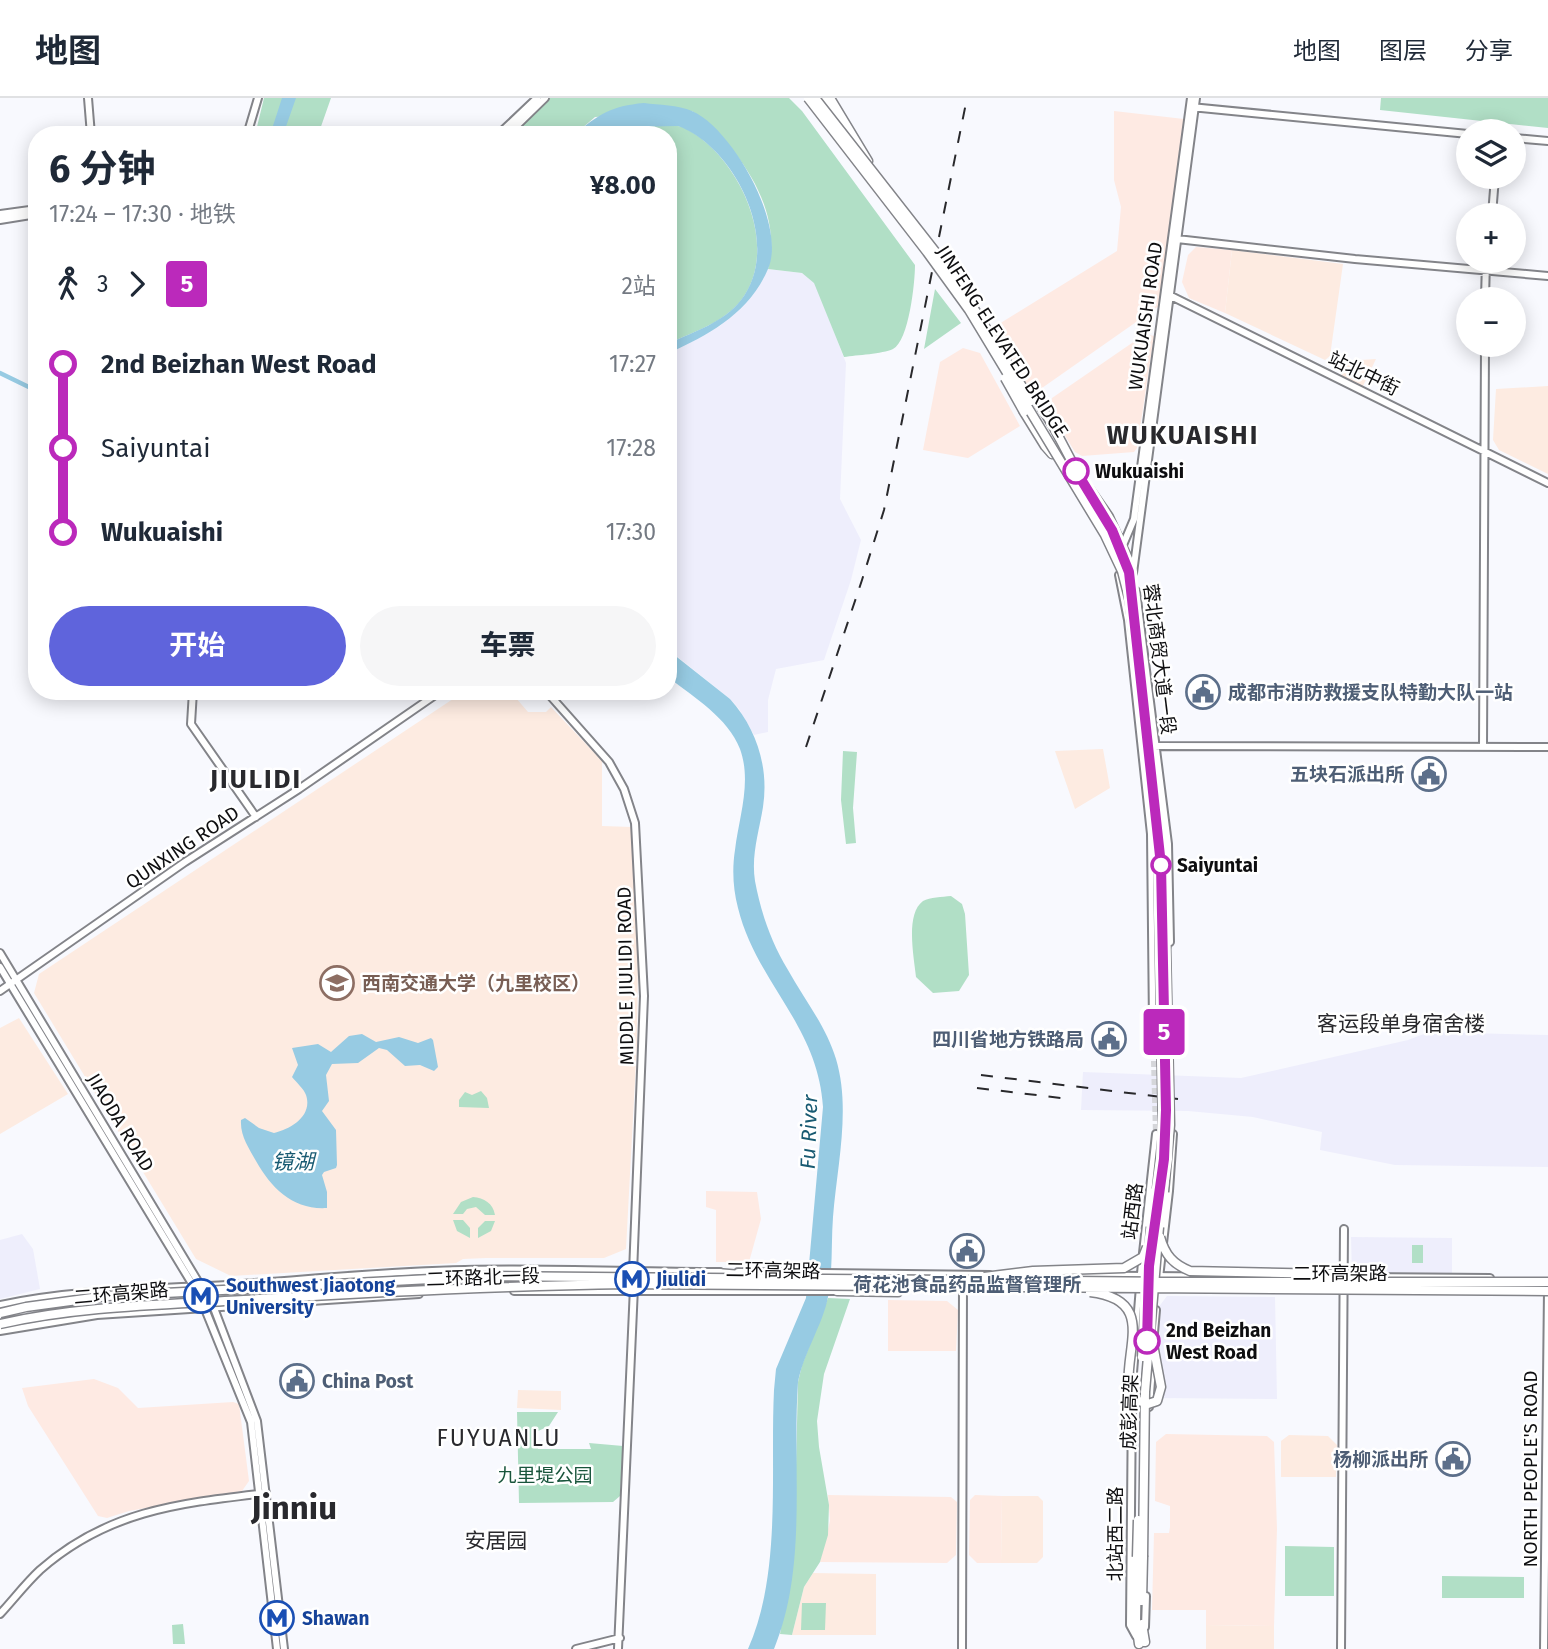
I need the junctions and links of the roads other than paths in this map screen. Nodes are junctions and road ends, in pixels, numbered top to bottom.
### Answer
1 (88, 98) edge
2 (258, 98) edge
3 (537, 98) edge
4 (545, 98) edge
5 (801, 98) edge
6 (808, 98) edge
7 (815, 98) edge
8 (827, 98) edge
9 (1191, 98) edge
10 (1196, 98) edge
11 (1193, 108) junction
12 (837, 118) dead end
13 (90, 126) edge
14 (250, 126) edge
15 (507, 126) edge
16 (516, 126) edge
17 (1456, 133) edge
18 (1526, 139) edge
19 (1548, 141) edge
20 (885, 187) junction
21 (28, 210) edge
22 (0, 214) edge
23 (28, 215) edge
24 (0, 220) edge
25 (925, 233) dead end
26 (1175, 239) junction
27 (931, 250) junction
28 (941, 256) dead end
29 (1456, 268) edge
30 (947, 273) junction
31 (1516, 273) edge
32 (1548, 276) edge
33 (1168, 295) junction
34 (977, 324) dead end
35 (1485, 357) edge
36 (1483, 450) junction
37 (1052, 454) junction
38 (1073, 464) junction
39 (1548, 484) edge
40 (1123, 543) junction
41 (1117, 567) junction
42 (1133, 573) junction
43 (1135, 623) junction
44 (192, 700) edge
45 (428, 700) edge
46 (554, 700) edge
47 (1140, 746) junction
48 (1483, 747) junction
49 (1548, 747) edge
50 (1154, 748) junction
51 (256, 817) junction
52 (0, 953) edge
53 (0, 967) edge
54 (15, 982) junction
55 (0, 991) edge
56 (1153, 1025) tunnel mouth
57 (1170, 1035) dead end
58 (1156, 1134) tunnel mouth
59 (1173, 1134) dead end
60 (1155, 1227) junction
61 (1344, 1229) dead end
62 (633, 1271) junction
63 (717, 1272) junction
64 (1140, 1276) junction
65 (1343, 1276) junction
66 (960, 1277) junction
67 (1159, 1277) junction
68 (1548, 1280) edge
69 (1396, 1282) junction
70 (203, 1286) junction
71 (194, 1287) junction
72 (1052, 1287) junction
73 (634, 1290) junction
74 (963, 1290) junction
75 (1157, 1290) junction
76 (835, 1291) junction
77 (1140, 1291) junction
78 (1343, 1292) junction
79 (1548, 1292) edge
80 (0, 1305) edge
81 (215, 1308) junction
82 (205, 1309) junction
83 (0, 1313) edge
84 (1150, 1322) junction
85 (0, 1324) edge
86 (0, 1331) edge
87 (266, 1493) junction
88 (257, 1494) junction
89 (1140, 1557) junction
90 (0, 1614) edge
91 (620, 1638) junction
92 (1142, 1646) edge
93 (276, 1649) edge
94 (284, 1649) edge
95 (576, 1649) edge
96 (618, 1649) edge
97 (962, 1649) edge
98 (1341, 1649) edge
99 (1544, 1649) edge

1 - 13 main road
2 - 14 main road
3 - 15 main road
4 - 16 main road
5 - 27 highway, bridge
6 - 27 highway, JINFENG ELEVATED BRIDGE, bridge
7 - 20 highway, JINFENG ELEVATED BRIDGE, bridge
8 - 12 main road
8 - 20 highway, bridge
9 - 11 main road
10 - 11 main road
11 - 17 main road
11 - 26 main road, WUKUAISHI ROAD
18 - 19 main road
20 - 30 highway, JINFENG ELEVATED BRIDGE, bridge
21 - 22 main road
23 - 24 main road
25 - 27 main road
26 - 29 main road
26 - 33 main road, WUKUAISHI ROAD
27 - 30 highway, JINFENG ELEVATED BRIDGE, bridge
28 - 38 main road, 蓉北商贸大道一段
30 - 37 highway, bridge
30 - 38 highway, bridge
30 - 43 highway, JINFENG ELEVATED BRIDGE, bridge
31 - 32 main road
33 - 36 main road, 站北中街
33 - 40 main road, WUKUAISHI ROAD
33 - 42 main road, WUKUAISHI ROAD
34 - 37 main road
35 - 36 main road
36 - 39 main road, 站北中街
36 - 48 main road
37 - 41 main road
38 - 40 main road, 蓉北商贸大道一段
40 - 41 main road, WUKUAISHI ROAD
40 - 42 main road, 蓉北商贸大道一段
41 - 47 main road
42 - 50 main road, 蓉北商贸大道一段
43 - 50 highway, bridge
43 - 60 highway, 蓉北商贸大道一段, bridge
44 - 51 main road
45 - 51 main road, QUNXING ROAD
46 - 62 main road, MIDDLE JIULIDI ROAD
47 - 50 main road
47 - 56 main road
48 - 49 main road
48 - 50 main road
50 - 57 main road, 蓉北商贸大道一段
50 - 60 highway, 蓉北商贸大道一段, bridge
51 - 54 main road, QUNXING ROAD
52 - 54 main road, JIAODA ROAD
53 - 54 main road, JIAODA ROAD
54 - 55 main road, QUNXING ROAD
54 - 70 main road, JIAODA ROAD
54 - 71 main road, JIAODA ROAD
58 - 64 main road, 站西路
59 - 67 main road, 站西路
60 - 66 highway, bridge
60 - 69 highway, bridge
60 - 84 highway, 成彭高架, bridge
60 - 89 highway, 成彭高架, bridge
61 - 65 main road
62 - 63 main road, 二环路北一段
62 - 70 main road, 二环路北一段
62 - 73 main road, MIDDLE JIULIDI ROAD
63 - 66 main road, 二环路北一段
63 - 66 highway, bridge
64 - 66 main road, 二环路北一段
64 - 67 main road, 二环路北一段
64 - 77 main road, 站西路
65 - 67 main road, 二环路北一段
65 - 68 main road, 二环路北一段
65 - 78 main road
66 - 69 highway, 二环高架路, bridge
66 - 74 main road
66 - 83 highway, 二环高架路, bridge
67 - 75 main road, 站西路
68 - 69 highway, 二环高架路, bridge
70 - 71 main road, 二环路北一段
70 - 81 main road, JIAODA ROAD
71 - 80 main road, 二环路北一段
71 - 82 main road, JIAODA ROAD
72 - 76 highway, bridge
72 - 79 highway, 二环高架路, bridge
72 - 84 highway, bridge
72 - 85 highway, 二环高架路, bridge
73 - 76 main road, 二环路北一段, bridge
73 - 81 main road, 二环路北一段
73 - 91 main road, MIDDLE JIULIDI ROAD
74 - 76 main road, 二环路北一段
74 - 77 main road, 二环路北一段
74 - 97 main road
75 - 77 main road, 二环路北一段
75 - 78 main road, 二环路北一段
75 - 92 main road, 北站西二路
77 - 92 main road, 北站西二路
78 - 79 main road, 二环路北一段
78 - 98 main road
79 - 99 main road, NORTH PEOPLE'S ROAD
81 - 82 main road, 二环路北一段
81 - 87 main road, JIAODA ROAD
82 - 86 main road, 二环路北一段
82 - 88 main road, JIAODA ROAD
84 - 89 highway, 成彭高架, bridge
87 - 88 main road
87 - 94 main road, JIAODA ROAD
88 - 90 main road
88 - 93 main road, JIAODA ROAD
89 - 92 highway
91 - 95 main road
91 - 96 main road, MIDDLE JIULIDI ROAD

